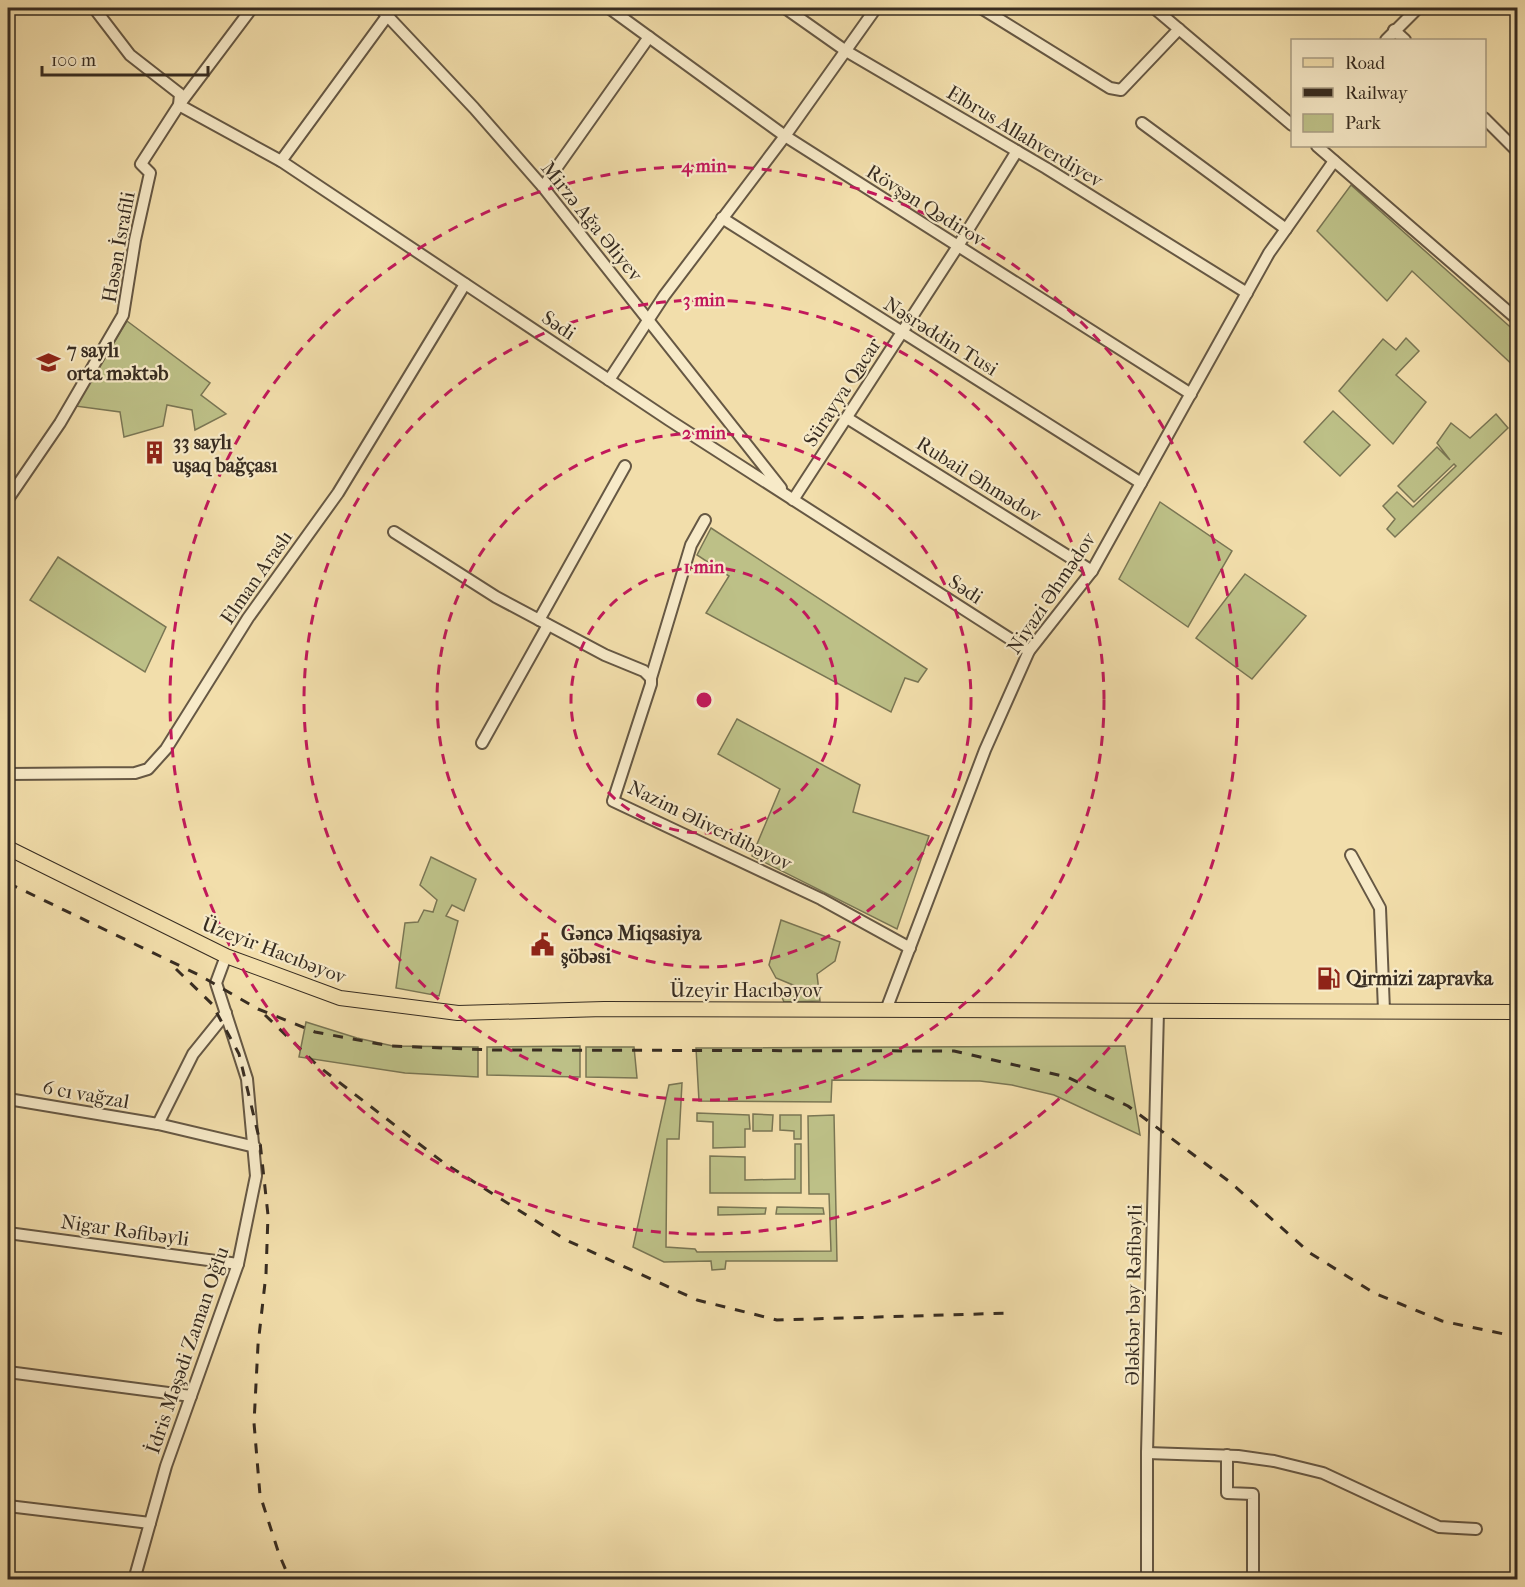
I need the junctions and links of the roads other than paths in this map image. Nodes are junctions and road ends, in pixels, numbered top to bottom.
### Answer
1 (94, 8) edge
2 (252, 8) edge
3 (609, 8) edge
4 (785, 8) edge
5 (876, 8) edge
6 (981, 8) edge
7 (1154, 8) edge
8 (1418, 8) edge
9 (387, 10) edge
10 (1179, 29) junction
11 (1394, 30) junction
12 (649, 37) junction
13 (1387, 39) edge
14 (1404, 39) edge
15 (846, 51) junction
16 (179, 105) junction
17 (1486, 119) edge
18 (1142, 123) dead end
19 (1291, 123) edge
20 (785, 136) junction
21 (1318, 147) edge
22 (1017, 151) junction
23 (1518, 152) edge
24 (281, 161) junction
25 (1334, 161) junction
26 (543, 187) junction
27 (722, 218) junction
28 (1286, 229) junction
29 (958, 246) junction
30 (465, 284) junction
31 (1247, 293) junction
32 (648, 318) junction
33 (1518, 320) edge
34 (902, 332) junction
35 (609, 380) junction
36 (1191, 394) junction
37 (847, 418) junction
38 (625, 466) dead end
39 (1141, 483) junction
40 (790, 497) junction
41 (8, 499) edge
42 (705, 520) dead end
43 (394, 532) dead end
44 (1092, 571) junction
45 (543, 622) junction
46 (1029, 651) junction
47 (651, 678) junction
48 (482, 743) dead end
49 (8, 774) edge
50 (8, 848) edge
51 (1351, 855) dead end
52 (910, 948) junction
53 (226, 956) junction
54 (886, 1010) junction
55 (1158, 1011) junction
56 (1384, 1011) junction
57 (1518, 1012) edge
58 (226, 1013) junction
59 (8, 1099) edge
60 (158, 1124) junction
61 (255, 1147) junction
62 (8, 1233) edge
63 (238, 1264) junction
64 (8, 1372) edge
65 (191, 1396) junction
66 (1147, 1453) junction
67 (1227, 1455) junction
68 (8, 1506) edge
69 (150, 1523) junction
70 (1476, 1529) dead end
71 (134, 1580) edge
72 (1147, 1580) edge
73 (1253, 1580) edge

1 - 16 street, Sədi
2 - 16 street, Həsən İsrafili
3 - 12 street, Rövşən Qədirov
4 - 15 street, Elbrus Allahverdiyev
5 - 15 street
6 - 10 street
7 - 10 street
8 - 11 street
9 - 24 street
9 - 26 street, Mirzə Ağa Əliyev
10 - 19 street
11 - 13 street
11 - 14 street
12 - 20 street, Rövşən Qədirov
12 - 26 street
15 - 20 street
15 - 22 street, Elbrus Allahverdiyev
16 - 24 street, Sədi
16 - 41 street, Həsən İsrafili
17 - 23 street
18 - 28 street
20 - 27 street
20 - 29 street, Rövşən Qədirov
21 - 25 street
22 - 29 street, Sürayya Qacar
22 - 31 street, Elbrus Allahverdiyev
24 - 30 street, Sədi
25 - 28 street, Niyazi Əhmədov
25 - 33 street
26 - 32 street, Mirzə Ağa Əliyev
27 - 32 street
27 - 34 street, Nəsrəddin Tusi
28 - 31 street, Niyazi Əhmədov
29 - 34 street, Sürayya Qacar
29 - 36 street, Rövşən Qədirov
30 - 35 street, Sədi
30 - 49 street, Elman Araslı
31 - 36 street, Niyazi Əhmədov
32 - 35 street
32 - 40 street, Mirzə Ağa Əliyev
34 - 37 street, Sürayya Qacar
34 - 39 street, Nəsrəddin Tusi
35 - 40 street, Sədi
36 - 39 street, Niyazi Əhmədov
37 - 40 street, Sürayya Qacar
37 - 44 street, Rubail Əhmədov
38 - 45 street
39 - 44 street, Niyazi Əhmədov
40 - 46 street, Sədi
42 - 47 street
43 - 45 street
44 - 46 street, Niyazi Əhmədov
45 - 47 street
45 - 48 street
46 - 52 street, Niyazi Əhmədov
47 - 52 street, Nazim Əliverdibəyov
50 - 53 main road, Üzeyir Hacıbəyov
51 - 56 street
52 - 54 street, Niyazi Əhmədov
53 - 54 main road, Üzeyir Hacıbəyov
53 - 58 street, İdris Məşədi Zaman Oğlu
54 - 55 main road, Üzeyir Hacıbəyov
55 - 56 main road, Üzeyir Hacıbəyov
55 - 66 street, Ələkbər bəy Rəfibəyli
56 - 57 main road, Üzeyir Hacıbəyov
58 - 60 street
58 - 61 street, İdris Məşədi Zaman Oğlu
59 - 60 street, 6 cı vağzal
60 - 61 street, 6 cı vağzal
61 - 63 street, İdris Məşədi Zaman Oğlu
62 - 63 street, Nigar Rəfibəyli
63 - 65 street, İdris Məşədi Zaman Oğlu
64 - 65 street
65 - 69 street, İdris Məşədi Zaman Oğlu
66 - 67 street
66 - 72 street, Ələkbər bəy Rəfibəyli
67 - 70 street
67 - 73 street
68 - 69 street
69 - 71 street, İdris Məşədi Zaman Oğlu

